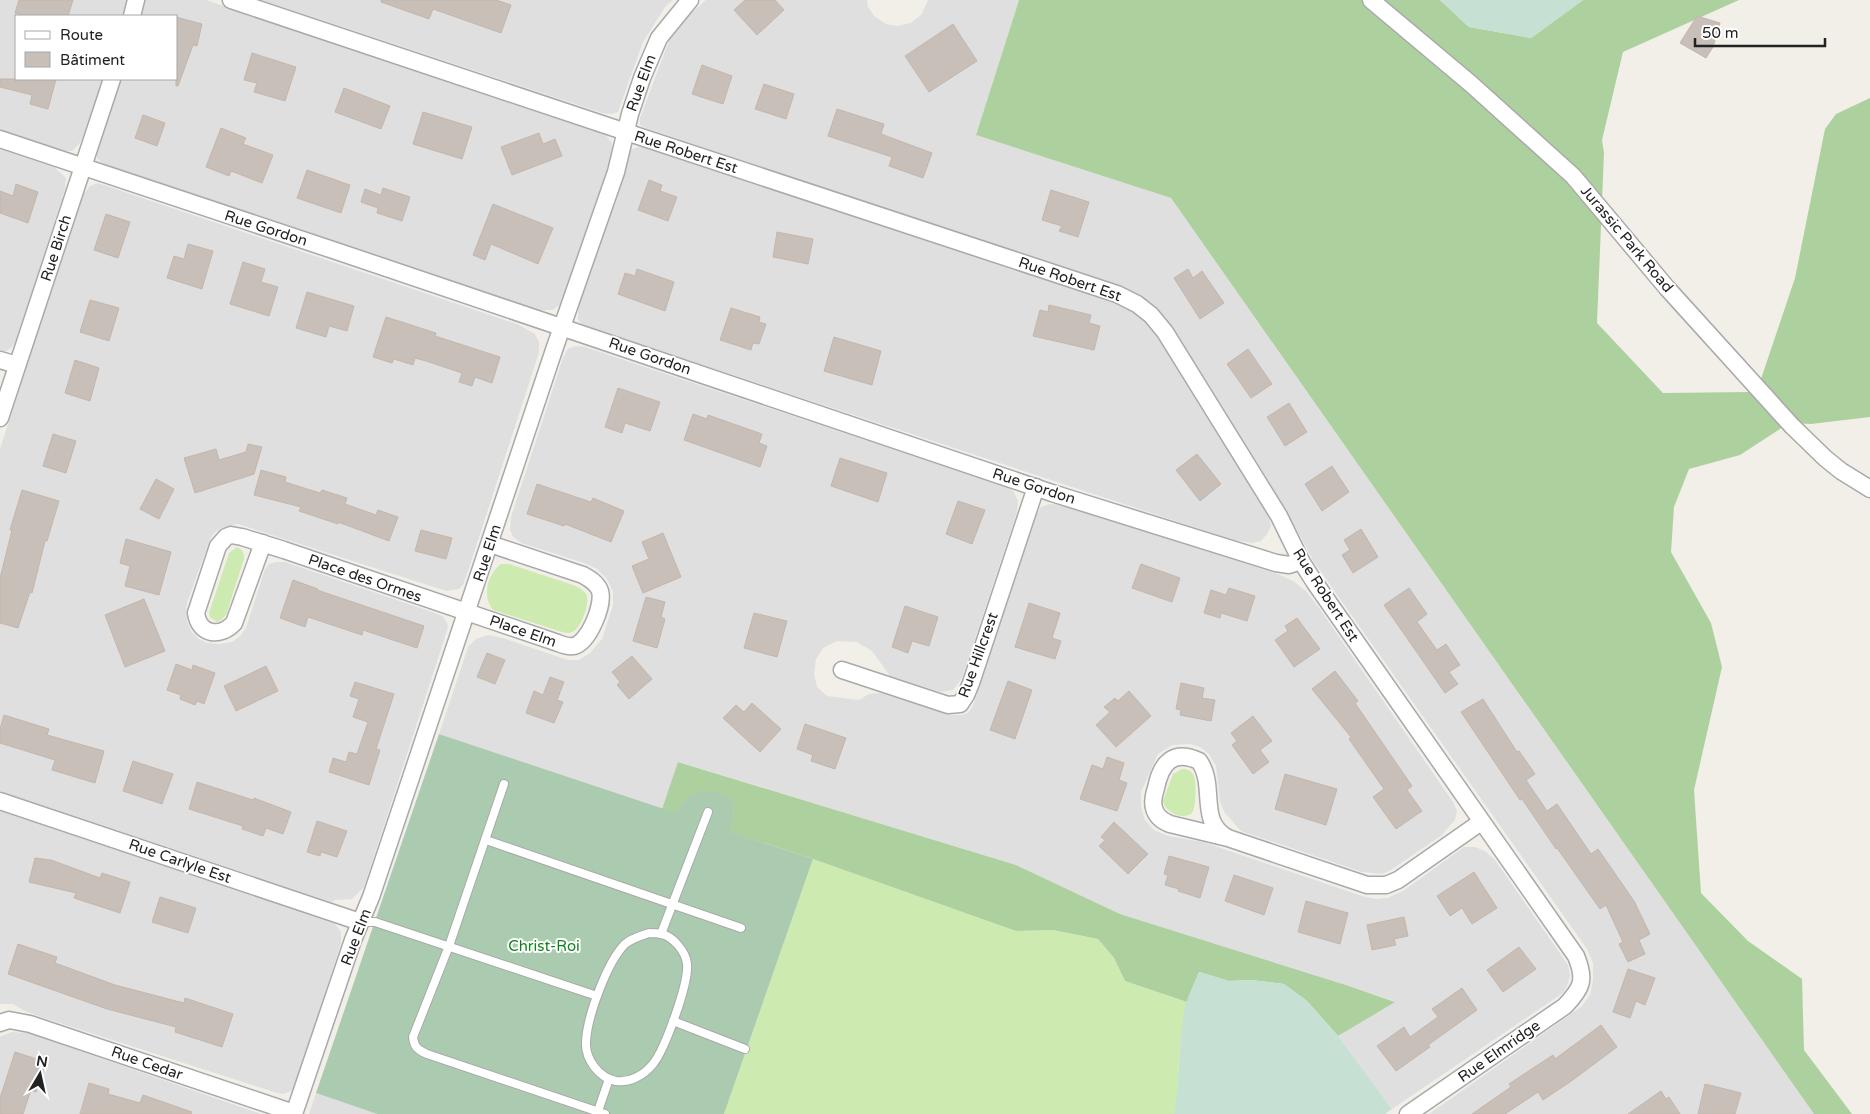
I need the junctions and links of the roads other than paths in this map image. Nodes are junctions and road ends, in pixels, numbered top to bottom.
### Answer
1 (136, 0) edge
2 (231, 0) edge
3 (690, 0) edge
4 (1371, 0) edge
5 (132, 15) edge
6 (112, 80) edge
7 (626, 132) junction
8 (0, 139) edge
9 (83, 167) junction
10 (562, 327) junction
11 (0, 360) edge
12 (17, 365) junction
13 (0, 418) edge
14 (1036, 487) junction
15 (1870, 490) edge
16 (263, 543) junction
17 (490, 544) junction
18 (1301, 561) junction
19 (467, 612) junction
20 (842, 670) dead end
21 (504, 784) dead end
22 (0, 800) edge
23 (708, 812) dead end
24 (1481, 822) junction
25 (1228, 838) junction
26 (486, 840) junction
27 (672, 904) junction
28 (360, 922) junction
29 (741, 928) dead end
30 (661, 934) junction
31 (449, 946) junction
32 (1582, 980) joint
33 (597, 996) junction
34 (0, 1022) edge
35 (672, 1022) junction
36 (745, 1049) dead end
37 (609, 1079) junction
38 (600, 1113) edge
39 (294, 1114) edge
40 (1408, 1114) edge

1 - 5 street
2 - 7 street, Rue Robert Est
3 - 7 street, Rue Elm
4 - 15 street, Jurassic Park Road
6 - 9 street, Rue Birch
7 - 10 street, Rue Elm
7 - 18 street, Rue Robert Est
8 - 9 street, Rue Gordon
9 - 10 street, Rue Gordon
9 - 12 street, Rue Birch
10 - 14 street, Rue Gordon
10 - 17 street, Rue Elm
11 - 12 street
12 - 13 street, Rue Birch
14 - 18 street, Rue Gordon
14 - 20 street, Rue Hillcrest
16 - 16 street, Place des Ormes
16 - 19 street, Place des Ormes
17 - 19 street, Rue Elm
17 - 19 street, Place Elm
18 - 24 street, Rue Robert Est
19 - 28 street, Rue Elm
21 - 26 lane
22 - 28 street, Rue Carlyle Est
23 - 27 lane
24 - 25 street
24 - 32 street, Rue Robert Est
25 - 25 street
26 - 27 lane
26 - 31 lane
27 - 29 lane
27 - 30 lane
28 - 31 lane
28 - 39 street, Rue Elm
30 - 33 lane
30 - 35 lane
31 - 33 lane
31 - 38 lane
32 - 40 street, Rue Elmridge
33 - 37 lane
34 - 39 street, Rue Cedar
35 - 36 lane
35 - 37 lane
37 - 38 lane

